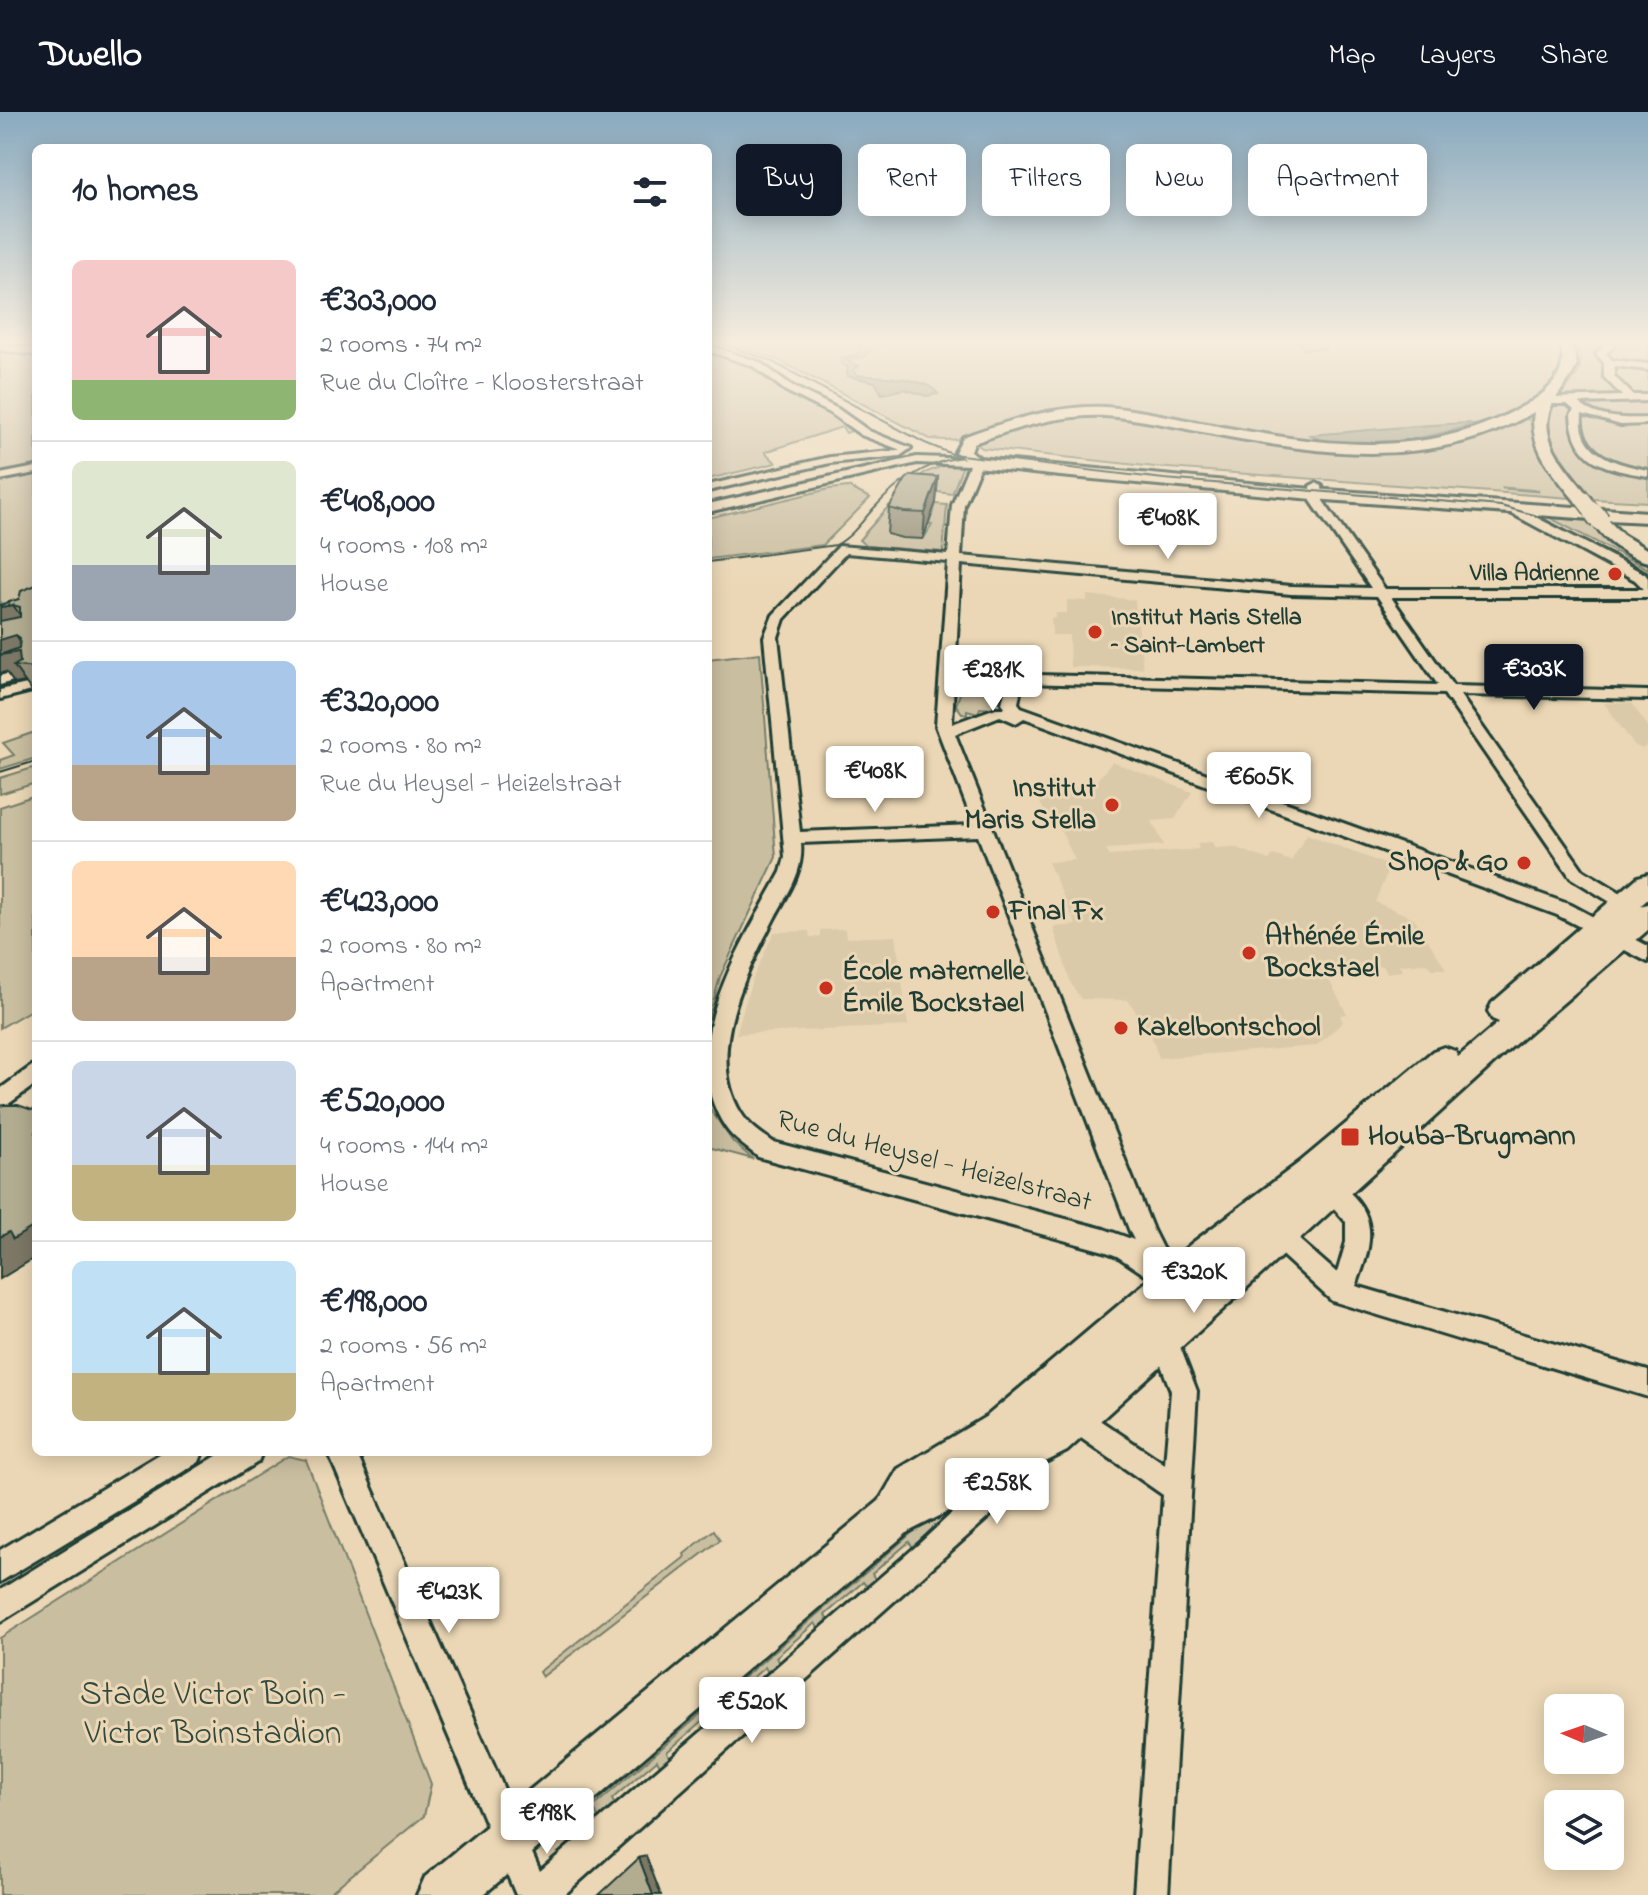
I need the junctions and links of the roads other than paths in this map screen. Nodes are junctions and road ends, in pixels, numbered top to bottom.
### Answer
1 (852, 425) edge
2 (1014, 425) edge
3 (1195, 425) edge
4 (1499, 425) edge
5 (1541, 425) edge
6 (1576, 425) edge
7 (915, 452) junction
8 (936, 455) junction
9 (970, 457) junction
10 (830, 460) junction
11 (32, 471) edge
12 (1648, 473) edge
13 (848, 476) junction
14 (0, 477) edge
15 (755, 479) dead end
16 (712, 487) edge
17 (1316, 490) junction
18 (769, 492) dead end
19 (712, 507) edge
20 (1648, 509) edge
21 (1515, 510) junction
22 (1648, 517) edge
23 (1648, 557) edge
24 (954, 560) junction
25 (1648, 586) edge
26 (1380, 593) junction
27 (1648, 593) edge
28 (32, 670) edge
29 (950, 671) junction
30 (0, 681) edge
31 (1025, 681) junction
32 (32, 687) edge
33 (1449, 690) junction
34 (0, 695) edge
35 (1648, 695) edge
36 (946, 730) junction
37 (983, 830) junction
38 (793, 838) junction
39 (1579, 876) junction
40 (1648, 884) edge
41 (1551, 905) junction
42 (1641, 913) edge
43 (1610, 932) junction
44 (1648, 955) edge
45 (32, 1075) edge
46 (0, 1101) edge
47 (1321, 1181) junction
48 (1267, 1227) junction
49 (1134, 1240) junction
50 (1175, 1281) junction
51 (1341, 1293) junction
52 (1164, 1339) junction
53 (1648, 1384) edge
54 (1074, 1418) junction
55 (182, 1456) edge
56 (242, 1456) edge
57 (344, 1456) edge
58 (1010, 1460) junction
59 (1178, 1489) junction
60 (894, 1516) junction
61 (0, 1567) edge
62 (0, 1607) edge
63 (508, 1840) junction
64 (443, 1895) edge
65 (535, 1895) edge
66 (1151, 1895) edge

1 - 7 street
2 - 9 street
3 - 4 street
5 - 23 street, bridge
6 - 12 street
7 - 8 street
7 - 10 street
8 - 9 street
8 - 13 street
9 - 17 street
9 - 24 street
10 - 13 street
10 - 16 street
11 - 14 street
13 - 19 street
15 - 18 street
17 - 20 street
17 - 21 street
17 - 26 street
21 - 22 street
21 - 25 street
24 - 26 street
24 - 29 street
24 - 38 street, Rue du Heysel - Heizelstraat
26 - 27 street
26 - 33 street
28 - 30 street
29 - 31 street
29 - 36 street
29 - 37 street
31 - 33 street
31 - 36 street
31 - 36 street
31 - 41 street
32 - 34 street
33 - 35 street
33 - 39 street
37 - 38 street
37 - 49 street
38 - 49 street, Rue du Heysel - Heizelstraat
39 - 41 street
39 - 42 street
40 - 42 main road
41 - 43 street
42 - 43 main road
43 - 44 street
43 - 47 main road
45 - 46 street
47 - 48 main road
47 - 51 street
48 - 50 main road
48 - 51 street
48 - 52 main road
49 - 50 street
50 - 52 street
50 - 60 main road
51 - 53 street
52 - 54 main road
52 - 59 street
54 - 58 main road
54 - 59 street
55 - 61 street
56 - 62 street
57 - 63 street
58 - 60 main road
58 - 65 street
59 - 66 street
60 - 63 main road
63 - 64 main road
63 - 65 street

